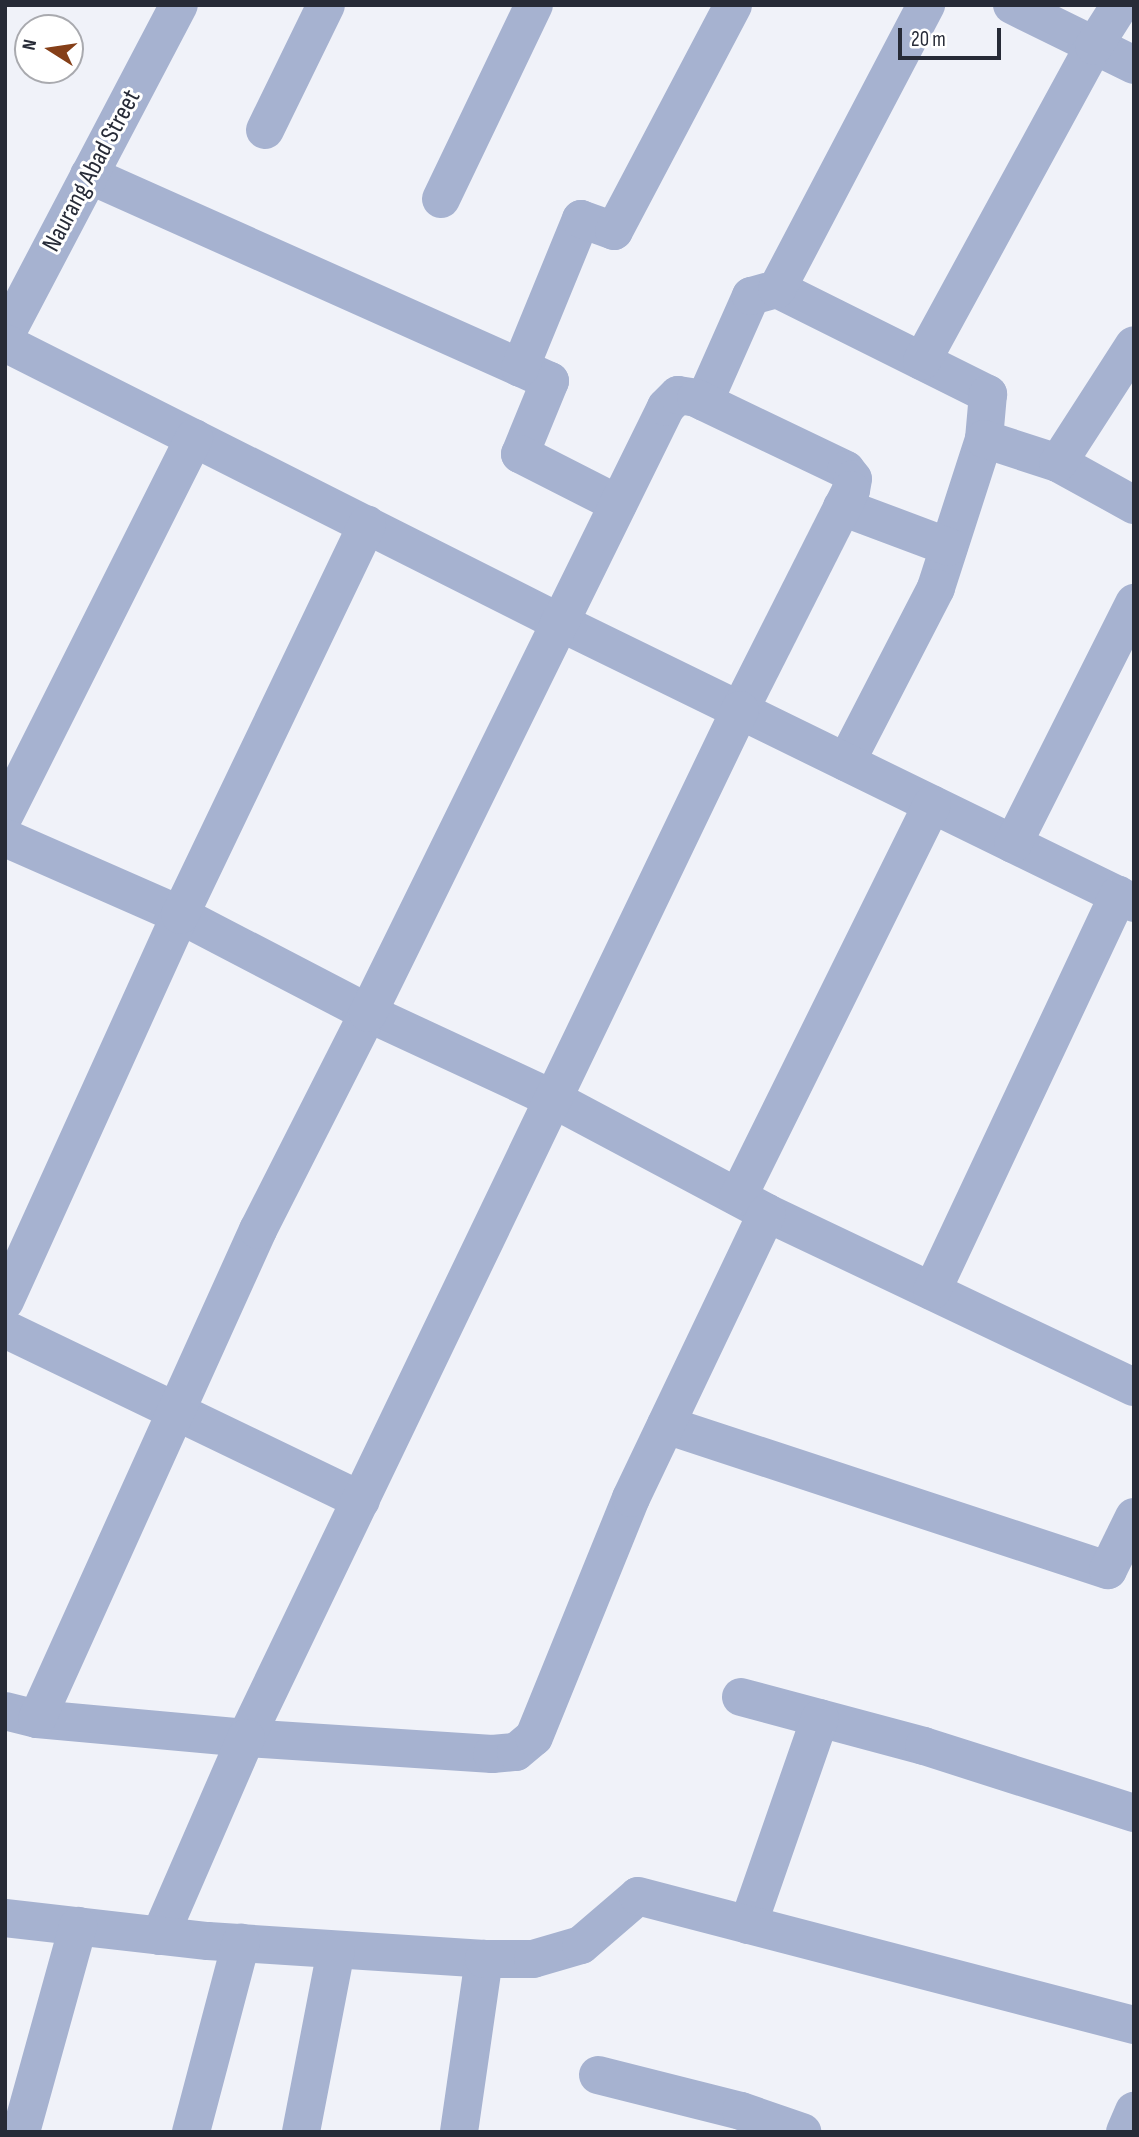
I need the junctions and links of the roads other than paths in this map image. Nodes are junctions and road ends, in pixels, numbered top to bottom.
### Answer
1 (179, 5) edge
2 (326, 5) edge
3 (534, 5) edge
4 (733, 5) edge
5 (926, 5) edge
6 (1012, 5) edge
7 (1120, 5) edge
8 (1094, 46) junction
9 (1134, 65) edge
10 (265, 130) dead end
11 (89, 175) junction
12 (441, 199) dead end
13 (776, 289) junction
14 (5, 336) edge
15 (5, 343) edge
16 (1134, 345) edge
17 (922, 361) junction
18 (520, 368) junction
19 (704, 402) junction
20 (194, 438) junction
21 (984, 439) junction
22 (1058, 463) junction
23 (618, 504) junction
24 (1134, 505) edge
25 (842, 507) junction
26 (367, 525) junction
27 (949, 547) junction
28 (1134, 603) edge
29 (559, 622) junction
30 (740, 710) junction
31 (846, 762) junction
32 (932, 804) junction
33 (5, 814) edge
34 (5, 838) edge
35 (1013, 844) junction
36 (1126, 899) edge
37 (180, 915) junction
38 (369, 1013) junction
39 (553, 1099) junction
40 (752, 1205) junction
41 (932, 1291) junction
42 (5, 1301) edge
43 (5, 1329) edge
44 (1130, 1375) edge
45 (174, 1412) junction
46 (666, 1425) junction
47 (361, 1500) junction
48 (1134, 1517) edge
49 (741, 1697) dead end
50 (21, 1715) edge
51 (820, 1718) junction
52 (246, 1738) junction
53 (1134, 1813) edge
54 (5, 1918) edge
55 (748, 1925) junction
56 (78, 1926) junction
57 (160, 1936) junction
58 (241, 1943) junction
59 (335, 1950) junction
60 (484, 1959) junction
61 (1134, 2025) edge
62 (598, 2075) dead end
63 (1134, 2111) edge
64 (21, 2132) edge
65 (191, 2132) edge
66 (301, 2132) edge
67 (459, 2132) edge
68 (802, 2132) edge
69 (1125, 2132) edge

1 - 11 street, Naurang Abad Street
2 - 10 street
3 - 12 street
4 - 18 street
5 - 13 street
6 - 8 street
7 - 8 street
8 - 9 street
8 - 17 street
11 - 14 street, Naurang Abad Street
11 - 18 street
13 - 17 street
13 - 19 street
15 - 20 street
16 - 22 street
17 - 21 street
18 - 23 street
19 - 23 street
19 - 25 street
20 - 26 street
20 - 33 street
21 - 22 street
21 - 27 street
22 - 24 street
23 - 29 street
25 - 27 street
25 - 30 street
26 - 29 street
26 - 37 street
27 - 31 street
28 - 35 street
29 - 30 street
29 - 38 street
30 - 31 street
30 - 39 street
31 - 32 street
32 - 35 street
32 - 40 street
34 - 37 street
35 - 36 street
36 - 41 street
37 - 38 street
37 - 42 street
38 - 39 street
38 - 45 street
39 - 40 street
39 - 47 street
40 - 41 street
40 - 46 street
41 - 44 street
43 - 45 street
45 - 47 street
45 - 50 street
46 - 48 street
46 - 52 street
47 - 52 street
49 - 51 street
50 - 52 street
51 - 53 street
51 - 55 street
52 - 57 street
54 - 56 street
55 - 60 street
55 - 61 street
56 - 57 street
56 - 64 street
57 - 58 street
58 - 59 street
58 - 65 street
59 - 60 street
59 - 66 street
60 - 67 street
62 - 68 street
63 - 69 street

